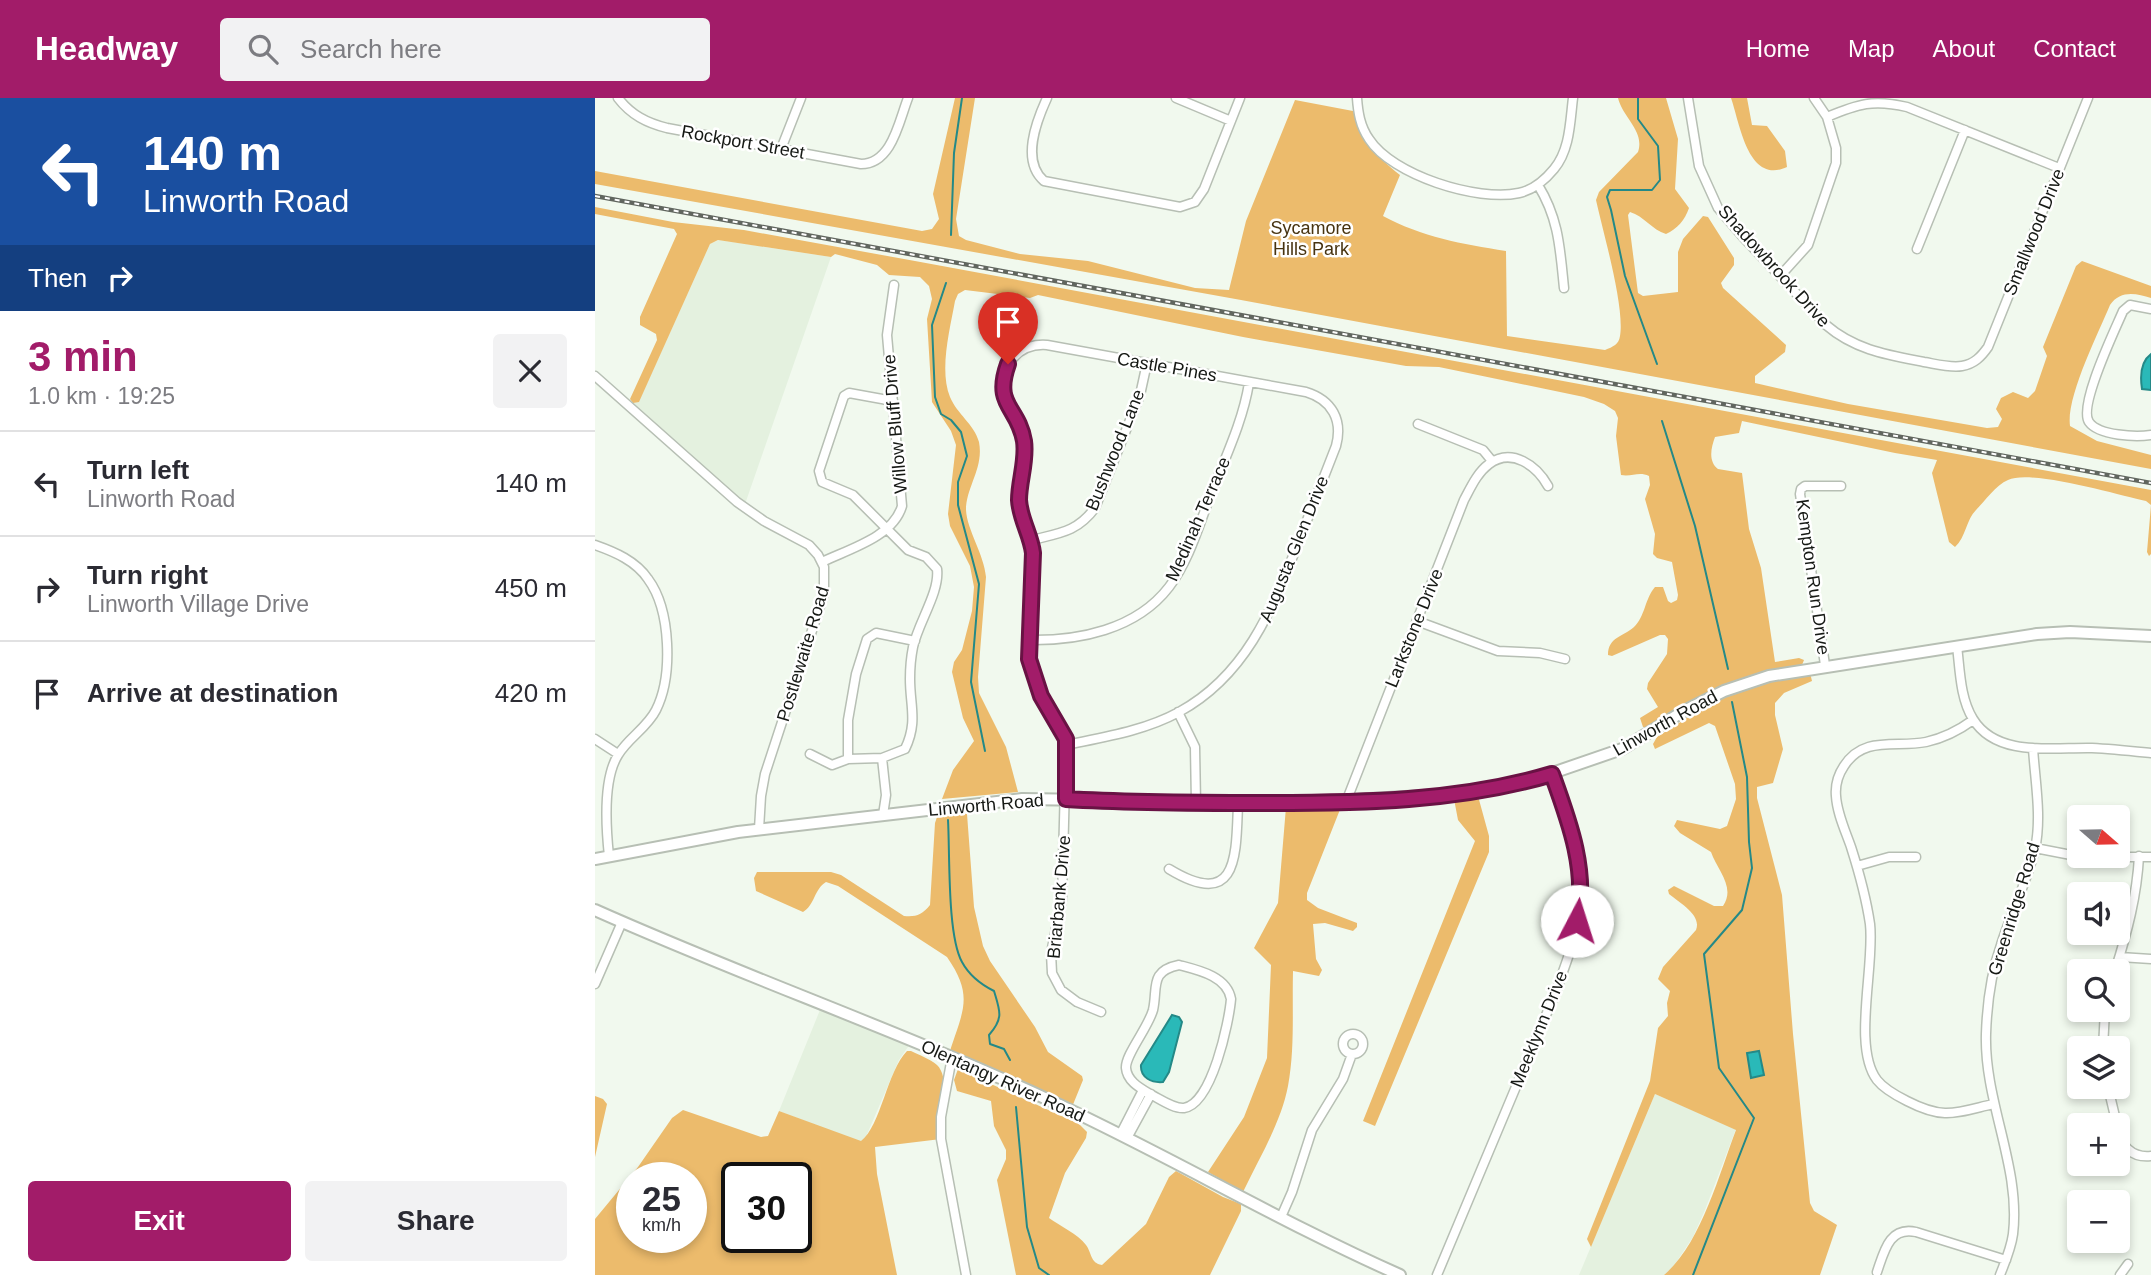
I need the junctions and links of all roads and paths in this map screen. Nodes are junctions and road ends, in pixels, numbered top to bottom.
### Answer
1 (618, 98) edge
2 (801, 98) edge
3 (908, 98) edge
4 (1047, 98) edge
5 (1177, 98) edge
6 (1240, 98) edge
7 (1357, 98) edge
8 (1573, 98) edge
9 (1688, 98) edge
10 (1814, 98) edge
11 (2088, 98) edge
12 (1827, 117) junction
13 (1231, 121) junction
14 (1965, 130) junction
15 (781, 149) junction
16 (2059, 168) junction
17 (1538, 184) junction
18 (1917, 249) dead end
19 (1780, 276) junction
20 (894, 285) dead end
21 (1564, 288) dead end
22 (2151, 309) edge
23 (1975, 362) joint
24 (1147, 363) junction
25 (595, 376) edge
26 (1249, 383) junction
27 (893, 401) junction
28 (1329, 405) joint
29 (1418, 424) dead end
30 (2151, 435) edge
31 (1492, 461) junction
32 (1548, 486) dead end
33 (1841, 486) dead end
34 (886, 529) junction
35 (1032, 540) junction
36 (595, 545) edge
37 (822, 562) junction
38 (1417, 621) junction
39 (2151, 636) edge
40 (1028, 640) junction
41 (915, 641) junction
42 (1957, 646) junction
43 (1565, 659) dead end
44 (1825, 666) junction
45 (1178, 712) junction
46 (1973, 720) junction
47 (595, 739) edge
48 (1066, 746) junction
49 (2033, 748) junction
50 (2151, 753) edge
51 (618, 754) junction
52 (810, 754) dead end
53 (882, 758) junction
54 (848, 759) junction
55 (1552, 774) junction
56 (886, 795) junction
57 (1066, 799) junction
58 (1346, 802) junction
59 (1196, 803) junction
60 (1238, 804) junction
61 (901, 813) junction
62 (883, 815) junction
63 (759, 829) junction
64 (2035, 848) junction
65 (609, 856) junction
66 (2139, 856) junction
67 (1916, 857) dead end
68 (2151, 857) edge
69 (595, 859) edge
70 (1857, 866) junction
71 (1169, 869) dead end
72 (595, 910) edge
73 (622, 922) junction
74 (2120, 957) joint
75 (2151, 959) edge
76 (595, 984) edge
77 (1101, 1012) dead end
78 (1352, 1054) dead end
79 (952, 1057) junction
80 (1147, 1092) junction
81 (1993, 1104) junction
82 (1124, 1137) junction
83 (2130, 1152) edge
84 (2151, 1156) edge
85 (1281, 1217) junction
86 (2006, 1260) junction
87 (2129, 1264) dead end
88 (1877, 1272) dead end
89 (966, 1275) edge
90 (1400, 1275) edge
91 (1437, 1275) edge
92 (2000, 1275) edge
93 (2120, 1275) edge

1 - 15 street, Rockport Street
2 - 15 street
3 - 15 street, Rockport Street
4 - 13 street
5 - 13 street
6 - 13 street
7 - 17 street
8 - 17 street
9 - 19 street, Shadowbrook Drive
10 - 12 street
11 - 16 street, Smallwood Drive
12 - 14 street
12 - 19 street
14 - 16 street
14 - 18 street
16 - 23 street, Smallwood Drive
17 - 21 street
19 - 23 street, Shadowbrook Drive
20 - 27 street, Willow Bluff Drive
22 - 30 street
24 - 26 street, Castle Pines
24 - 35 street, Bushwood Lane
24 - 35 street, Castle Pines
25 - 37 street, Postlewaite Road
26 - 28 street, Castle Pines
26 - 40 street, Medinah Terrace
27 - 34 street, Willow Bluff Drive
27 - 34 street
28 - 45 street, Augusta Glen Drive
29 - 31 street
31 - 32 street
31 - 38 street, Larkstone Drive
33 - 44 street, Kempton Run Drive
34 - 37 street
34 - 41 street
35 - 40 street
36 - 51 street
37 - 63 street, Postlewaite Road
38 - 43 street
38 - 58 street, Larkstone Drive
39 - 42 main road, Linworth Road
40 - 48 street
41 - 53 street
41 - 54 street
42 - 44 main road, Linworth Road
42 - 46 street
44 - 55 main road, Linworth Road
45 - 48 street, Augusta Glen Drive
45 - 59 street
46 - 49 street
46 - 70 street
47 - 51 street
48 - 57 street, Briarbank Drive
49 - 50 street
49 - 64 street, Greenridge Road
51 - 65 street
52 - 54 street
53 - 54 street
53 - 56 street
55 - 58 main road, Linworth Road
55 - 91 street, Meeklynn Drive
56 - 61 street
56 - 62 street
57 - 59 main road, Linworth Road
57 - 61 main road, Linworth Road
57 - 77 street, Briarbank Drive
58 - 60 main road, Linworth Road
59 - 60 main road, Linworth Road
60 - 71 street
61 - 62 main road, Linworth Road
62 - 63 main road, Linworth Road
63 - 65 main road, Linworth Road
64 - 66 street
64 - 81 street, Greenridge Road
65 - 69 main road, Linworth Road
66 - 68 street
66 - 74 street
67 - 70 street
70 - 81 street
72 - 73 main road, Olentangy River Road
73 - 76 street
73 - 79 main road, Olentangy River Road
74 - 75 street
78 - 85 street
79 - 82 main road, Olentangy River Road
79 - 89 street
80 - 80 street
80 - 82 street
81 - 86 street, Greenridge Road
82 - 85 main road, Olentangy River Road
83 - 84 street
85 - 90 main road, Olentangy River Road
86 - 88 street
86 - 92 street, Greenridge Road
87 - 93 street

